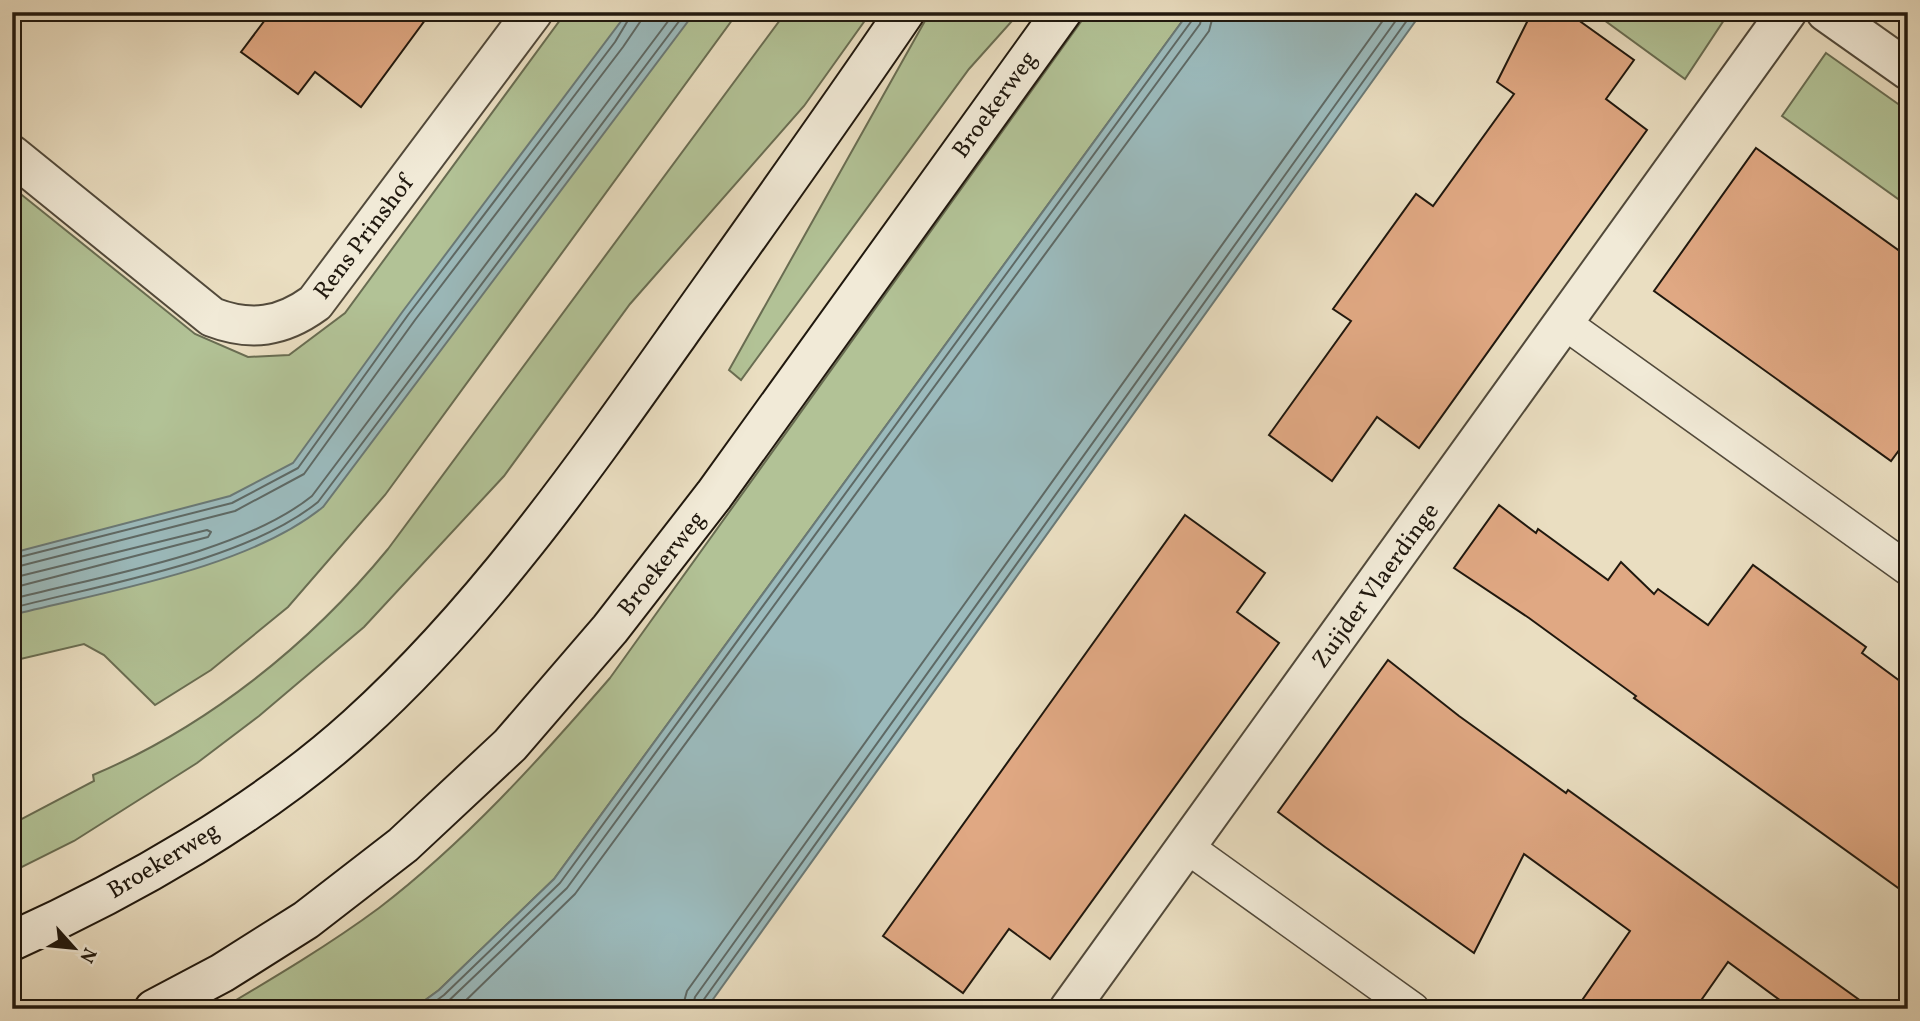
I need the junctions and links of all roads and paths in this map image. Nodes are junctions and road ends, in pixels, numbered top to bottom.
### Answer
1 (533, 12) edge
2 (905, 12) edge
3 (1062, 12) edge
4 (1787, 12) edge
5 (1826, 12) edge
6 (1908, 70) edge
7 (12, 155) edge
8 (1563, 322) junction
9 (1908, 569) edge
10 (1187, 847) junction
11 (12, 942) edge
12 (154, 1009) edge
13 (1069, 1009) edge
14 (1413, 1009) edge

1 - 7 street, Rens Prinshof
2 - 11 street, Broekerweg
3 - 12 street, Broekerweg
4 - 8 street, Zuijder Vlaerdinge
5 - 6 street
8 - 9 lane
8 - 10 street, Zuijder Vlaerdinge
10 - 13 street, Zuijder Vlaerdinge
10 - 14 lane

